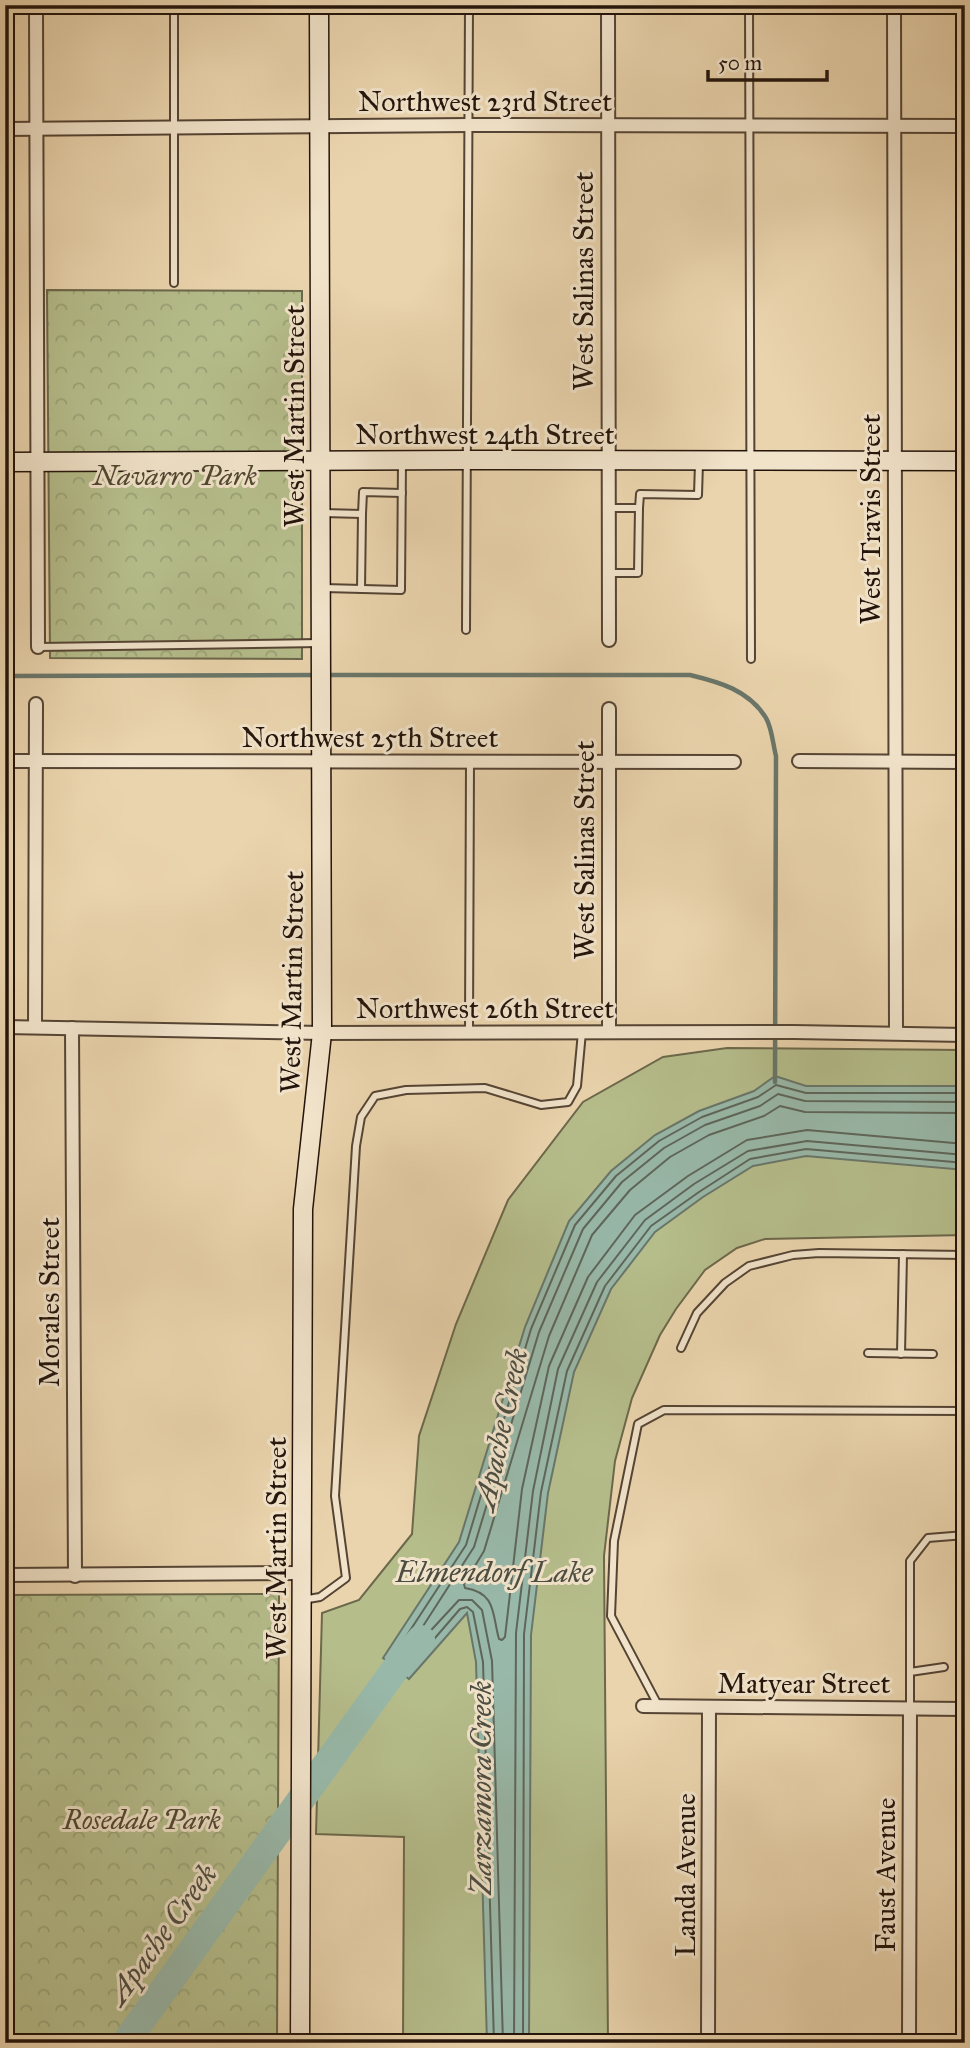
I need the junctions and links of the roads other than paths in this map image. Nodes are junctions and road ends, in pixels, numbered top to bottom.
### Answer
1 (36, 5) edge
2 (174, 5) edge
3 (319, 5) edge
4 (469, 5) edge
5 (608, 5) edge
6 (749, 5) edge
7 (894, 5) edge
8 (320, 125) junction
9 (470, 125) junction
10 (608, 126) junction
11 (895, 126) junction
12 (965, 126) edge
13 (173, 127) junction
14 (751, 127) junction
15 (5, 129) edge
16 (37, 129) junction
17 (174, 283) dead end
18 (468, 460) junction
19 (320, 461) junction
20 (402, 461) junction
21 (608, 461) junction
22 (699, 461) junction
23 (750, 461) junction
24 (894, 461) junction
25 (965, 461) edge
26 (5, 462) edge
27 (36, 462) junction
28 (402, 493) junction
29 (639, 508) junction
30 (608, 509) junction
31 (321, 513) junction
32 (362, 513) junction
33 (609, 573) junction
34 (322, 588) junction
35 (361, 589) junction
36 (466, 630) dead end
37 (609, 640) dead end
38 (322, 646) junction
39 (38, 648) joint
40 (751, 659) dead end
41 (36, 704) dead end
42 (609, 709) dead end
43 (5, 761) edge
44 (34, 761) junction
45 (470, 761) junction
46 (799, 761) dead end
47 (609, 762) junction
48 (734, 762) dead end
49 (895, 762) junction
50 (965, 762) edge
51 (321, 763) junction
52 (5, 1027) edge
53 (35, 1027) junction
54 (72, 1028) junction
55 (469, 1032) junction
56 (582, 1032) junction
57 (609, 1032) junction
58 (322, 1033) junction
59 (896, 1033) junction
60 (965, 1035) edge
61 (902, 1254) junction
62 (965, 1255) edge
63 (681, 1348) dead end
64 (868, 1353) dead end
65 (901, 1354) junction
66 (933, 1354) dead end
67 (965, 1411) edge
68 (965, 1535) edge
69 (302, 1573) junction
70 (5, 1575) edge
71 (75, 1576) junction
72 (302, 1600) junction
73 (944, 1667) dead end
74 (910, 1672) junction
75 (643, 1706) dead end
76 (659, 1707) junction
77 (709, 1707) junction
78 (910, 1708) junction
79 (965, 1709) edge
80 (300, 2043) edge
81 (708, 2043) edge
82 (909, 2043) edge

1 - 16 street
2 - 13 lane
3 - 8 street, West Martin Street
4 - 9 lane
5 - 10 street, West Salinas Street
6 - 14 lane
7 - 11 street, West Travis Street
8 - 9 street, Northwest 23rd Street
8 - 13 street, Northwest 23rd Street
8 - 19 street, West Martin Street
9 - 10 street, Northwest 23rd Street
9 - 18 lane
10 - 14 street, Northwest 23rd Street
10 - 21 street, West Salinas Street
11 - 12 street, Northwest 23rd Street
11 - 14 street, Northwest 23rd Street
11 - 24 street, West Travis Street
13 - 16 street, Northwest 23rd Street
13 - 17 lane
14 - 23 lane
15 - 16 street, Northwest 23rd Street
16 - 27 street
18 - 20 street, Northwest 24th Street
18 - 21 street, Northwest 24th Street
18 - 36 lane
19 - 20 street, Northwest 24th Street
19 - 27 street, Northwest 24th Street
19 - 31 street, West Martin Street
20 - 28 lane
21 - 22 street, Northwest 24th Street
21 - 30 street, West Salinas Street
22 - 23 street, Northwest 24th Street
22 - 29 lane
23 - 24 street, Northwest 24th Street
23 - 40 lane
24 - 25 street, Northwest 24th Street
24 - 49 street, West Travis Street
26 - 27 street, Northwest 24th Street
27 - 39 street
28 - 32 lane
28 - 35 lane
29 - 30 lane
29 - 33 lane
30 - 33 street, West Salinas Street
31 - 32 lane
31 - 34 street, West Martin Street
32 - 35 lane
33 - 37 street, West Salinas Street
34 - 35 lane
34 - 38 street, West Martin Street
38 - 39 lane
38 - 51 street, West Martin Street
41 - 44 street
42 - 47 street, West Salinas Street
43 - 44 street, Northwest 25th Street
44 - 51 street, Northwest 25th Street
44 - 53 street
45 - 47 street, Northwest 25th Street
45 - 51 street, Northwest 25th Street
45 - 55 lane
46 - 49 street
47 - 48 street, Northwest 25th Street
47 - 57 street, West Salinas Street
49 - 50 street
49 - 59 street, West Travis Street
51 - 58 street, West Martin Street
52 - 53 street, Northwest 26th Street
53 - 54 street, Northwest 26th Street
54 - 58 street, Northwest 26th Street
54 - 71 street, Morales Street
55 - 56 street, Northwest 26th Street
55 - 58 street, Northwest 26th Street
56 - 57 street, Northwest 26th Street
56 - 72 lane
57 - 59 street, Northwest 26th Street
58 - 69 street, West Martin Street
59 - 60 street, Northwest 26th Street
61 - 62 lane
61 - 63 lane
61 - 65 lane
64 - 65 lane
65 - 66 lane
67 - 76 lane
68 - 74 lane
69 - 71 street
69 - 72 street, West Martin Street
70 - 71 street
72 - 80 street, West Martin Street
73 - 74 lane
74 - 78 lane
75 - 76 street, Matyear Street
76 - 77 street, Matyear Street
77 - 78 street, Matyear Street
77 - 81 street, Landa Avenue
78 - 79 street, Matyear Street
78 - 82 street, Faust Avenue

